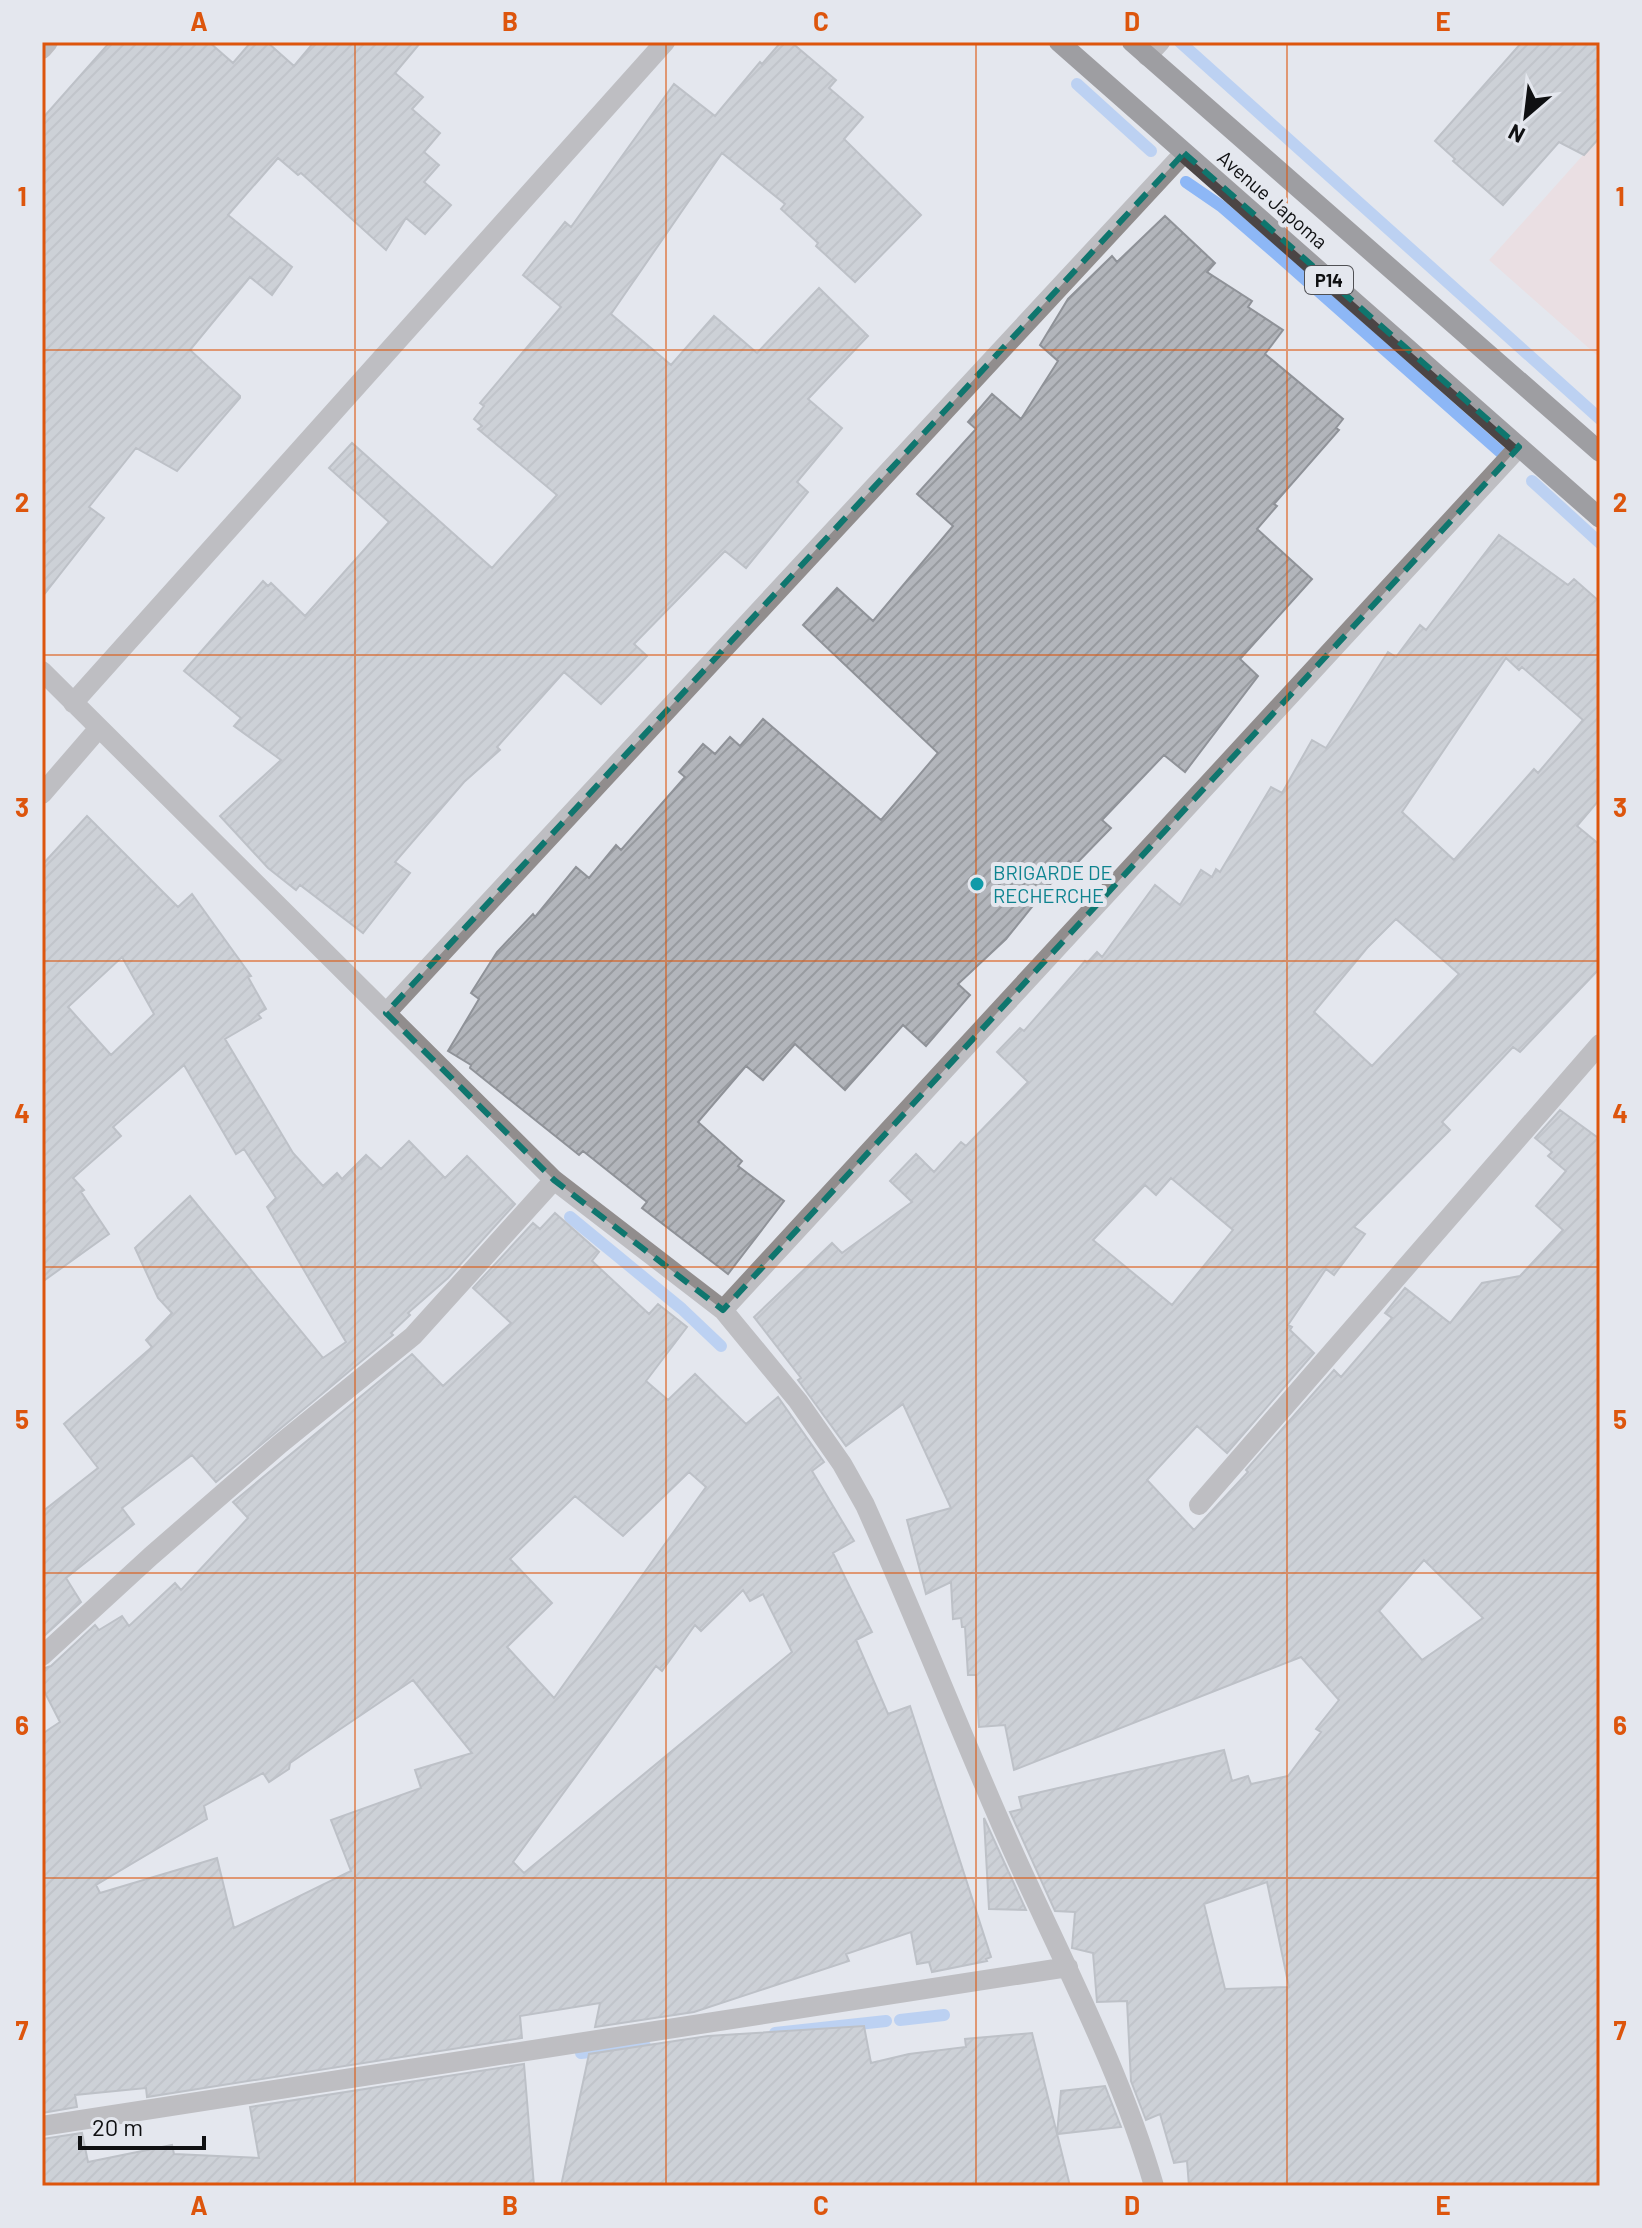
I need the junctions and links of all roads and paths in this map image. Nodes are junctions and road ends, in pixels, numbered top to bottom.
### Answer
1 (48, 42) edge
2 (665, 42) edge
3 (1059, 42) edge
4 (1146, 47) edge
5 (42, 49) edge
6 (1184, 153) junction
7 (1519, 447) junction
8 (1600, 452) edge
9 (1600, 518) edge
10 (42, 671) edge
11 (73, 703) junction
12 (99, 728) junction
13 (42, 794) edge
14 (386, 1013) junction
15 (1600, 1044) edge
16 (554, 1180) junction
17 (723, 1310) junction
18 (1199, 1505) dead end
19 (42, 1656) edge
20 (1068, 1967) junction
21 (42, 2126) edge
22 (1154, 2186) edge

1 - 5 street
2 - 11 street
3 - 6 main road, Avenue Japoma / P14
4 - 8 main road, Avenue Japoma / P14
6 - 7 main road, Avenue Japoma / P14
6 - 14 street
7 - 9 main road, Avenue Japoma / P14
7 - 17 street
10 - 11 street
11 - 12 street
12 - 13 street
12 - 14 street
14 - 16 street
15 - 18 street
16 - 17 street
16 - 19 street
17 - 20 street
20 - 21 street
20 - 22 street

